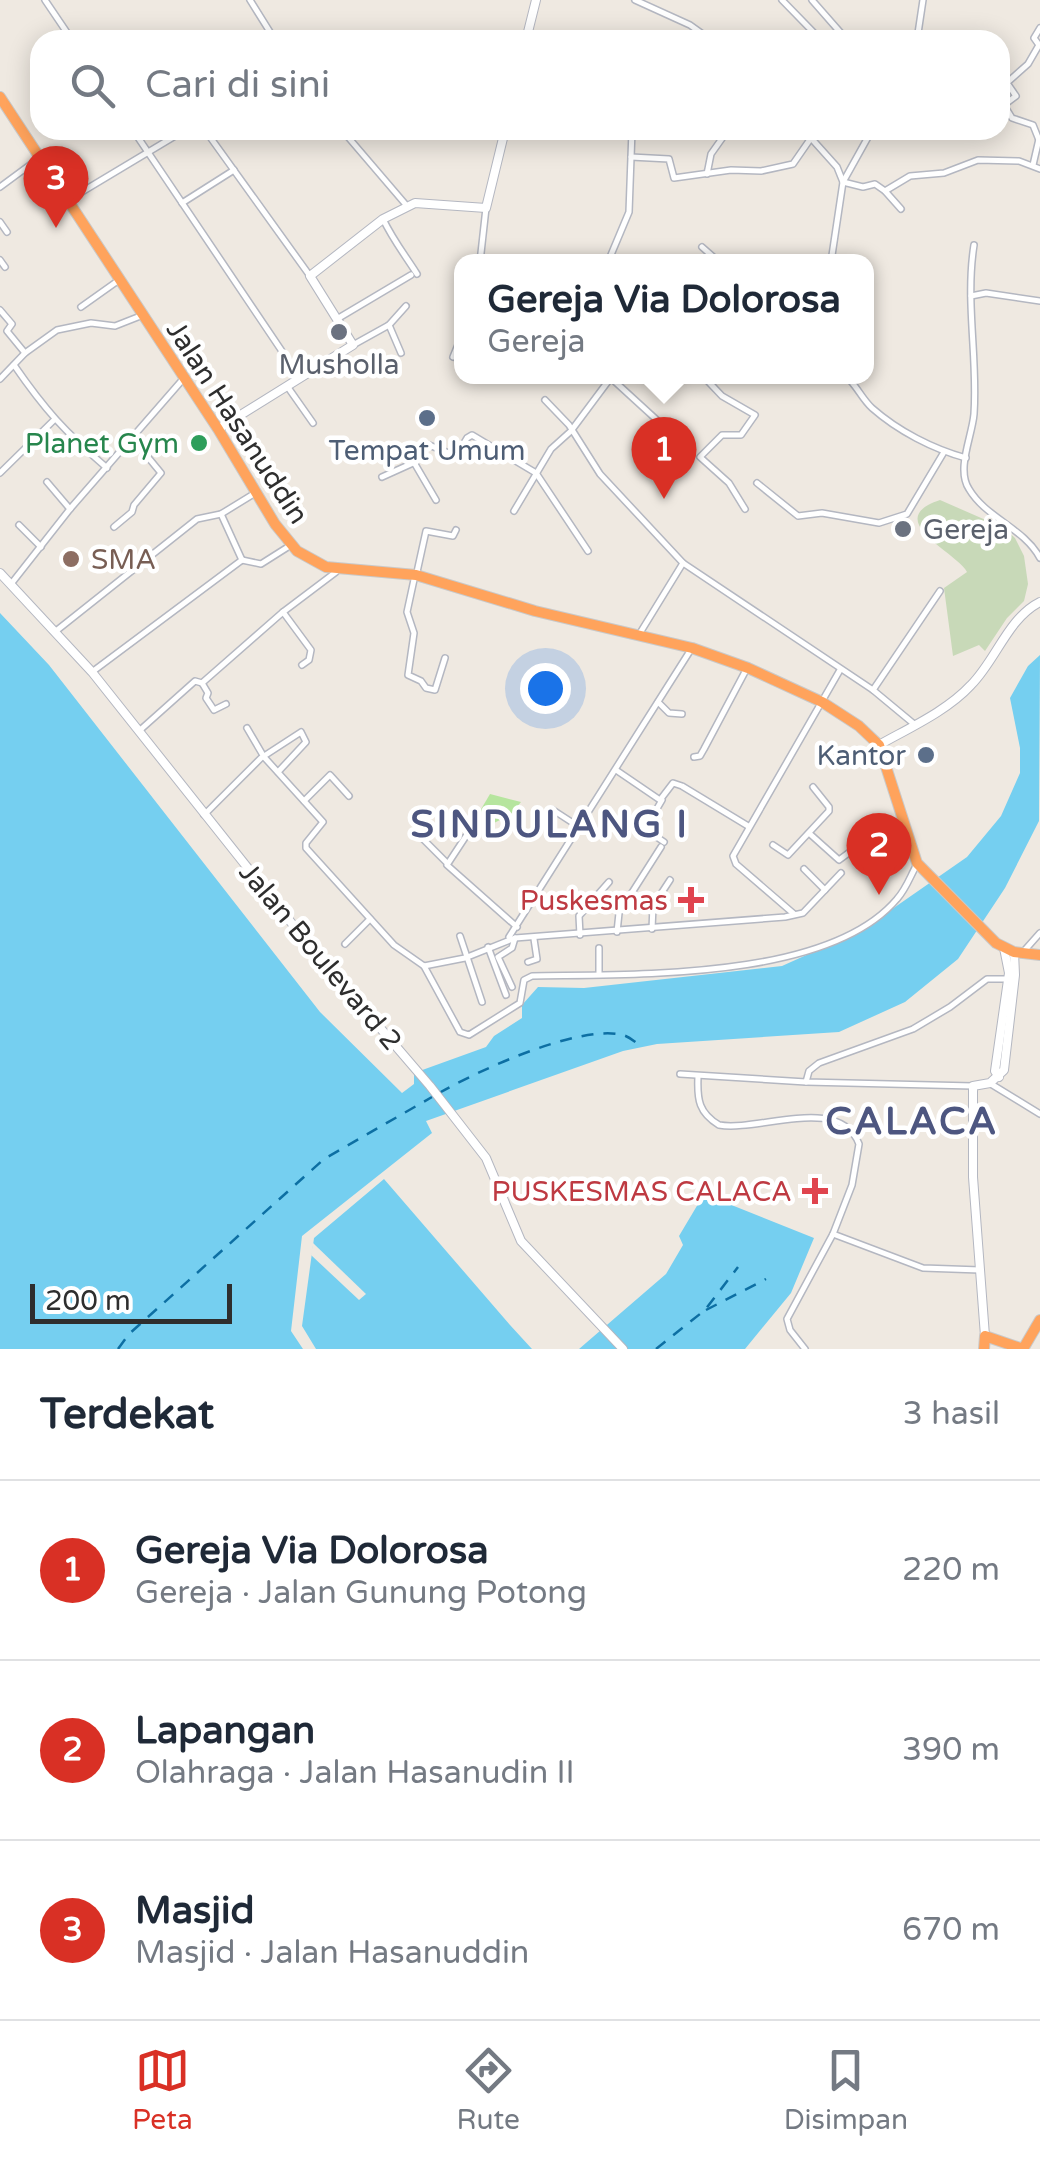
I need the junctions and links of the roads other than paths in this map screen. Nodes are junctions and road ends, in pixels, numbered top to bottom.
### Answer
1 (45, 0) edge
2 (250, 0) edge
3 (536, 0) edge
4 (635, 0) edge
5 (782, 0) edge
6 (812, 0) edge
7 (923, 0) edge
8 (1040, 28) edge
9 (65, 30) edge
10 (268, 30) edge
11 (528, 30) edge
12 (697, 30) edge
13 (811, 30) edge
14 (838, 30) edge
15 (919, 30) edge
16 (1010, 80) edge
17 (0, 97) edge
18 (1010, 115) edge
19 (1040, 139) edge
20 (140, 140) edge
21 (166, 140) edge
22 (212, 140) edge
23 (351, 140) edge
24 (503, 140) edge
25 (632, 140) edge
26 (721, 140) edge
27 (807, 140) edge
28 (815, 140) edge
29 (866, 140) edge
30 (147, 150) junction
31 (631, 157) junction
32 (39, 158) junction
33 (1037, 167) edge
34 (234, 170) junction
35 (707, 174) junction
36 (842, 182) junction
37 (0, 186) edge
38 (886, 191) junction
39 (68, 200) junction
40 (182, 202) junction
41 (408, 206) junction
42 (486, 208) junction
43 (901, 209) dead end
44 (383, 219) junction
45 (0, 222) edge
46 (7, 232) dead end
47 (974, 246) dead end
48 (702, 247) dead end
49 (481, 254) edge
50 (611, 254) edge
51 (710, 254) edge
52 (831, 254) edge
53 (0, 260) edge
54 (5, 267) dead end
55 (310, 276) junction
56 (120, 280) junction
57 (971, 296) junction
58 (1040, 301) edge
59 (406, 306) dead end
60 (80, 307) dead end
61 (0, 310) edge
62 (143, 315) junction
63 (337, 319) junction
64 (389, 325) junction
65 (353, 345) junction
66 (25, 353) junction
67 (401, 353) dead end
68 (14, 364) junction
69 (184, 378) junction
70 (300, 378) junction
71 (0, 380) edge
72 (607, 384) edge
73 (619, 384) edge
74 (711, 384) edge
75 (853, 384) edge
76 (287, 386) junction
77 (544, 400) dead end
78 (54, 420) junction
79 (313, 423) dead end
80 (218, 429) junction
81 (571, 431) junction
82 (132, 438) junction
83 (684, 439) dead end
84 (944, 452) junction
85 (966, 458) junction
86 (412, 463) junction
87 (107, 468) junction
88 (0, 472) edge
89 (536, 473) junction
90 (382, 476) dead end
91 (47, 482) dead end
92 (757, 482) dead end
93 (256, 492) junction
94 (436, 500) dead end
95 (70, 509) junction
96 (745, 509) dead end
97 (514, 512) dead end
98 (221, 514) junction
99 (19, 525) dead end
100 (114, 526) dead end
101 (456, 530) dead end
102 (291, 545) junction
103 (41, 548) junction
104 (588, 551) dead end
105 (1040, 558) edge
106 (242, 560) junction
107 (683, 563) junction
108 (339, 570) junction
109 (0, 573) edge
110 (416, 575) junction
111 (10, 584) junction
112 (940, 591) dead end
113 (1040, 602) edge
114 (283, 612) junction
115 (56, 631) junction
116 (638, 635) junction
117 (692, 648) junction
118 (445, 658) dead end
119 (302, 664) dead end
120 (748, 668) junction
121 (840, 670) junction
122 (92, 672) junction
123 (202, 683) junction
124 (873, 690) junction
125 (658, 702) junction
126 (822, 702) junction
127 (226, 704) dead end
128 (682, 714) dead end
129 (914, 724) junction
130 (247, 728) dead end
131 (139, 731) junction
132 (878, 744) junction
133 (263, 757) junction
134 (694, 757) dead end
135 (616, 770) junction
136 (278, 772) junction
137 (813, 787) dead end
138 (349, 796) dead end
139 (662, 800) junction
140 (304, 801) junction
141 (552, 810) dead end
142 (204, 815) junction
143 (902, 824) junction
144 (748, 827) junction
145 (578, 830) junction
146 (468, 833) dead end
147 (810, 834) junction
148 (420, 836) dead end
149 (773, 845) dead end
150 (447, 863) junction
151 (921, 867) junction
152 (804, 870) dead end
153 (841, 873) dead end
154 (670, 880) dead end
155 (609, 882) dead end
156 (825, 890) junction
157 (794, 914) junction
158 (370, 920) junction
159 (517, 927) junction
160 (652, 929) junction
161 (616, 932) junction
162 (1040, 932) edge
163 (580, 935) junction
164 (460, 936) dead end
165 (534, 938) junction
166 (511, 939) junction
167 (345, 944) dead end
168 (488, 946) junction
169 (599, 948) dead end
170 (1009, 949) junction
171 (1040, 954) edge
172 (466, 958) junction
173 (528, 962) dead end
174 (424, 966) junction
175 (599, 974) junction
176 (1012, 978) junction
177 (512, 987) dead end
178 (506, 994) dead end
179 (482, 1002) dead end
180 (683, 1075) dead end
181 (698, 1077) junction
182 (806, 1082) junction
183 (990, 1083) junction
184 (972, 1086) junction
185 (1040, 1114) edge
186 (833, 1234) junction
187 (980, 1270) junction
188 (1040, 1320) edge
189 (985, 1336) junction
190 (624, 1349) edge
191 (805, 1349) edge
192 (984, 1349) edge
193 (1023, 1349) edge

1 - 9 street
2 - 10 street
3 - 11 main road
4 - 12 street
5 - 13 street
6 - 14 street
7 - 15 street
8 - 16 street
17 - 32 highway, Jalan Hasanuddin
18 - 19 street
19 - 33 street
20 - 30 street
21 - 30 street
22 - 34 street
23 - 41 street
24 - 42 main road
25 - 31 street
26 - 35 street
27 - 35 street
28 - 36 street
29 - 36 street
30 - 39 street
30 - 40 street
31 - 35 street
31 - 50 street
32 - 37 street
32 - 39 highway, Jalan Hasanuddin
33 - 38 street
34 - 40 street
34 - 55 street
36 - 38 street
36 - 52 street
38 - 43 street
39 - 56 highway, Jalan Hasanuddin
40 - 70 street
41 - 42 main road
41 - 44 main road
42 - 49 street
44 - 55 main road
44 - 63 street
45 - 46 street
47 - 57 street
48 - 51 street
53 - 54 street
55 - 63 main road
56 - 60 street
56 - 62 highway, Jalan Hasanuddin
57 - 58 street
57 - 85 street
59 - 64 street
61 - 66 street
62 - 66 street
62 - 69 highway, Jalan Hasanuddin
63 - 65 main road
64 - 65 street
64 - 67 street
65 - 70 main road
66 - 68 street
68 - 71 street
68 - 78 street
69 - 80 highway, Jalan Hasanuddin
69 - 82 street
70 - 76 main road
72 - 81 street
73 - 83 street
74 - 96 street
75 - 84 street
76 - 79 street
76 - 80 main road
77 - 81 street
78 - 87 street
78 - 88 street
80 - 93 highway, Jalan Hasanuddin
81 - 89 street
81 - 107 street
82 - 87 street
82 - 100 street
84 - 85 street
84 - 92 street
85 - 105 street
86 - 89 street
86 - 90 street
86 - 94 street
87 - 95 street
89 - 97 street
89 - 104 street
91 - 95 street
93 - 98 street
93 - 102 highway, Jalan Hasanuddin
95 - 103 street
98 - 106 street
98 - 115 street
99 - 103 street
101 - 110 street
102 - 106 street
102 - 108 highway, Jalan Hasanuddin
103 - 111 street
106 - 122 street
107 - 116 street
107 - 121 street
108 - 110 highway, Jalan Hasanuddin
108 - 114 street
109 - 111 main road, Jalan Boulevard 2
110 - 116 highway, Jalan Hasanuddin
110 - 118 street
111 - 115 main road, Jalan Boulevard 2
112 - 124 street
113 - 129 main road
114 - 119 street
114 - 123 street
115 - 122 main road, Jalan Boulevard 2
116 - 117 highway, Jalan Hasanuddin
117 - 120 highway, Jalan Hasanuddin
117 - 125 street
120 - 126 highway, Jalan Hasanuddin
120 - 134 street
121 - 124 street
121 - 126 street
122 - 131 main road, Jalan Boulevard 2
123 - 127 street
123 - 131 street
124 - 129 street
125 - 128 street
125 - 135 street
126 - 132 highway, Jalan Hasanuddin
126 - 144 street
129 - 132 main road
130 - 133 street
131 - 142 main road, Jalan Boulevard 2
132 - 143 highway
133 - 136 street
133 - 136 street
133 - 142 street
135 - 139 street
135 - 145 street
136 - 140 street
137 - 147 street
138 - 140 street
139 - 144 street
139 - 161 street
140 - 158 street
141 - 145 street
142 - 190 main road, Jalan Boulevard 2
143 - 147 street
143 - 151 highway
144 - 157 street
145 - 159 street
146 - 150 street
147 - 149 street
148 - 150 street
150 - 159 street
151 - 170 highway
151 - 175 street
152 - 156 street
153 - 156 street
154 - 160 street
155 - 163 street
156 - 157 street
157 - 160 street
158 - 167 street
158 - 174 street
159 - 166 street
160 - 161 street
161 - 163 street
162 - 170 street
163 - 165 street
164 - 172 street
165 - 166 street
165 - 173 street
166 - 168 street
166 - 177 street
168 - 172 street
168 - 178 street
169 - 175 street
170 - 171 highway
170 - 176 main road
172 - 174 street
172 - 179 street
174 - 175 street
176 - 182 street
176 - 183 main road
180 - 181 street
181 - 182 street
181 - 186 street
182 - 184 street
183 - 184 main road
183 - 185 street
184 - 187 main road
186 - 187 street
186 - 191 street
187 - 189 main road
188 - 193 highway
189 - 192 highway
189 - 193 highway

